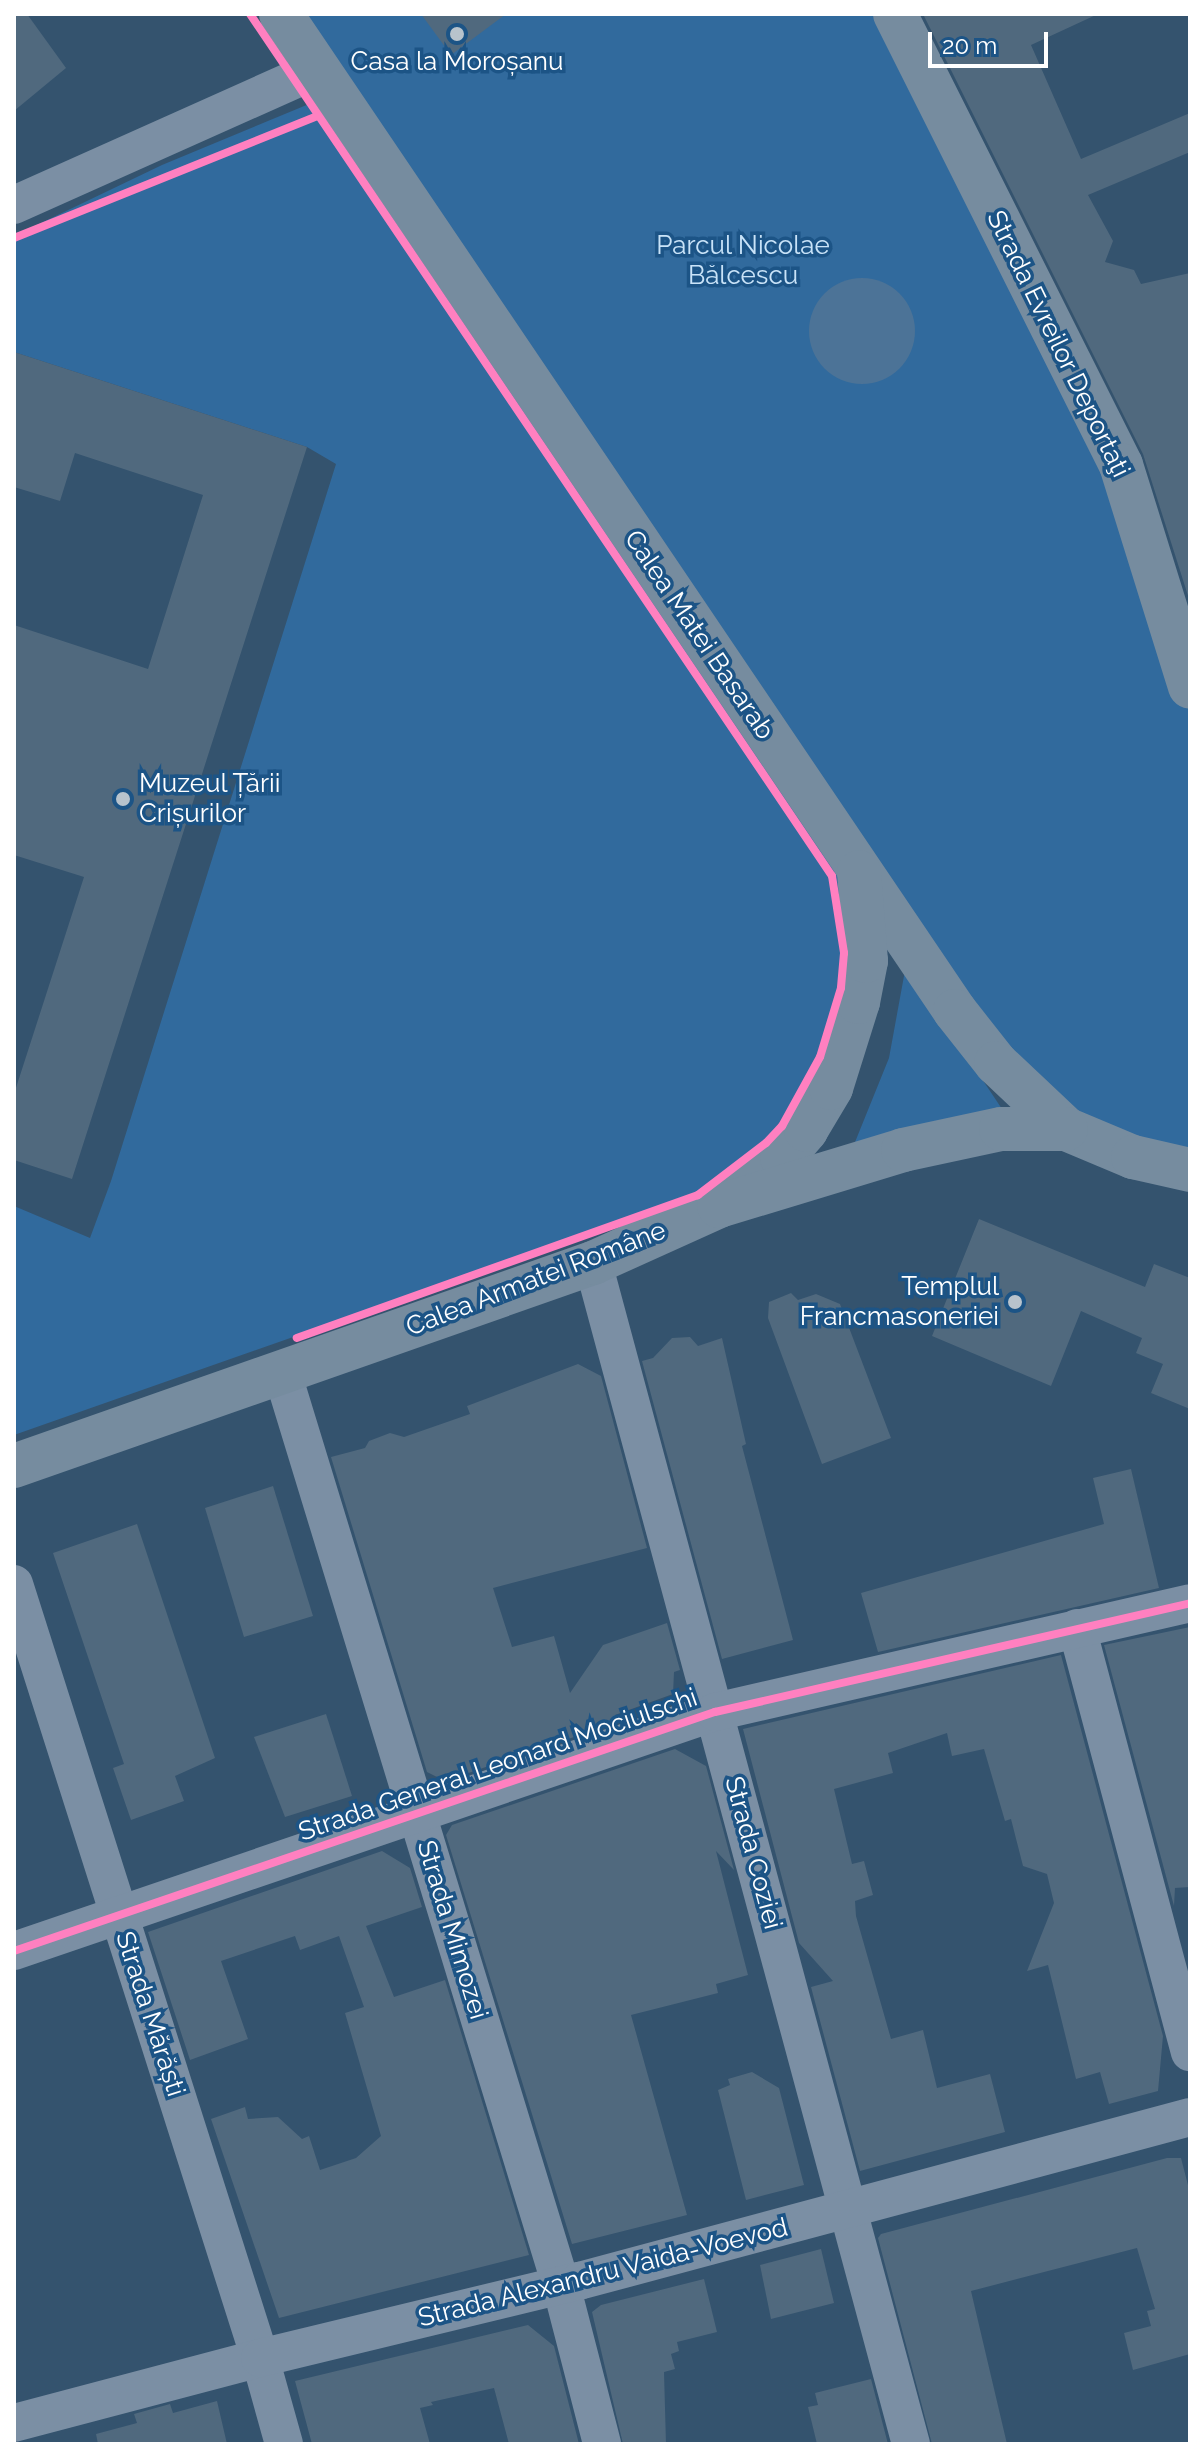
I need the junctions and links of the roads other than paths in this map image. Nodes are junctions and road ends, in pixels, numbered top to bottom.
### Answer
1 (281, 14) edge
2 (895, 14) edge
3 (316, 70) junction
4 (14, 205) edge
5 (1190, 686) edge
6 (859, 869) junction
7 (1066, 1129) junction
8 (1133, 1157) junction
9 (1190, 1170) edge
10 (1190, 1185) edge
11 (719, 1206) junction
12 (593, 1263) junction
13 (282, 1372) junction
14 (14, 1466) edge
15 (14, 1584) edge
16 (1190, 1603) edge
17 (1077, 1628) junction
18 (715, 1712) junction
19 (416, 1816) junction
20 (118, 1914) junction
21 (14, 1951) edge
22 (1190, 2052) edge
23 (1190, 2117) edge
24 (848, 2211) junction
25 (561, 2285) junction
26 (260, 2358) junction
27 (14, 2423) edge
28 (284, 2444) edge
29 (602, 2444) edge
30 (911, 2444) edge

1 - 3 main road, Calea Matei Basarab
2 - 5 main road, Strada Evreilor Deportaţi
3 - 4 street
3 - 6 main road, Calea Matei Basarab
6 - 7 main road, Calea Matei Basarab
6 - 11 main road
7 - 8 main road, Calea Matei Basarab
7 - 11 main road, Calea Armatei Române
8 - 9 main road, Calea Matei Basarab
8 - 10 main road
11 - 12 main road, Calea Armatei Române
12 - 13 main road, Calea Armatei Române
12 - 18 street, Strada Coziei
13 - 14 main road, Calea Armatei Române
13 - 19 street, Strada Mimozei
15 - 20 street, Strada Mărăști
16 - 17 street, Strada General Leonard Mociulschi
17 - 18 street, Strada General Leonard Mociulschi
17 - 22 street
18 - 19 street, Strada General Leonard Mociulschi
18 - 24 street, Strada Coziei
19 - 20 street, Strada General Leonard Mociulschi
19 - 25 street, Strada Mimozei
20 - 21 street, Strada General Leonard Mociulschi
20 - 26 street, Strada Mărăști
23 - 24 street, Strada Alexandru Vaida-Voevod
24 - 25 street, Strada Alexandru Vaida-Voevod
24 - 30 street, Strada Coziei
25 - 26 street, Strada Alexandru Vaida-Voevod
25 - 29 street, Strada Mimozei
26 - 27 street, Strada Alexandru Vaida-Voevod
26 - 28 street, Strada Mărăști

